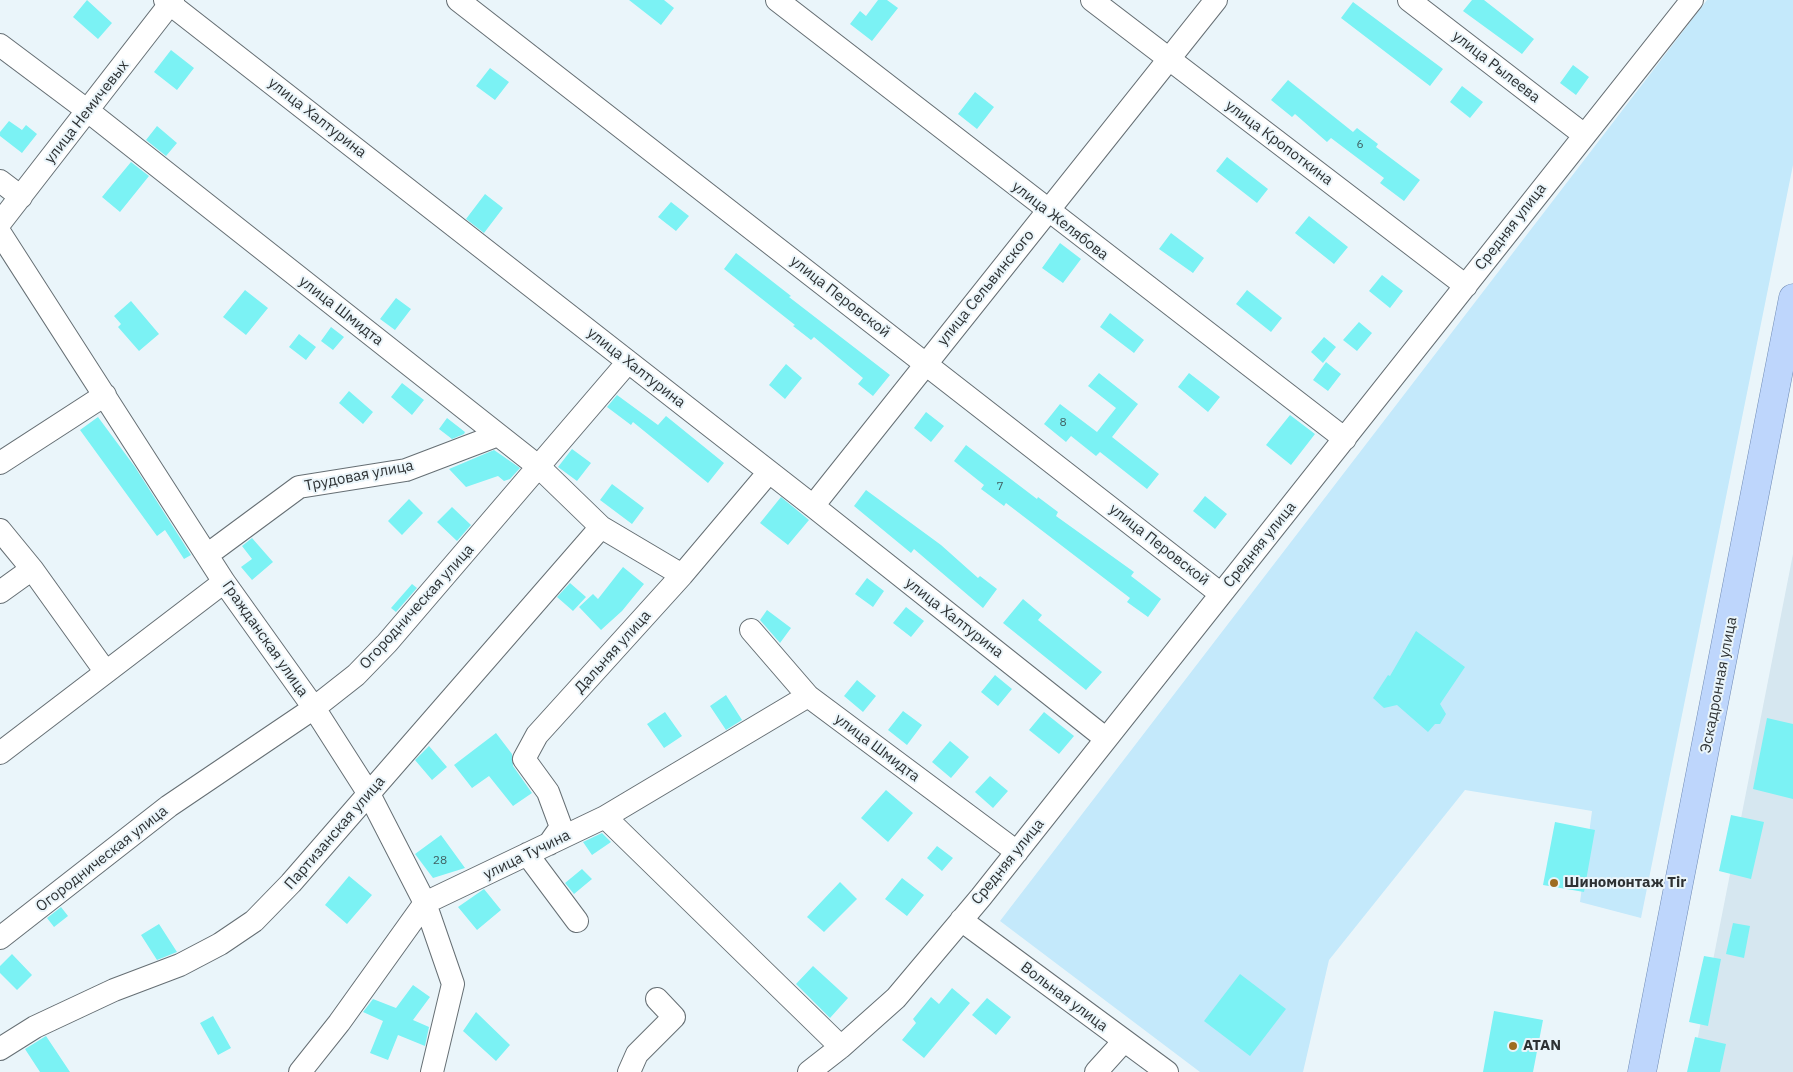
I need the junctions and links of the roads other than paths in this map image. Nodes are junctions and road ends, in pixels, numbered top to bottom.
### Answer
1 (458, 0) edge
2 (776, 0) edge
3 (1092, 0) edge
4 (1216, 0) edge
5 (1409, 0) edge
6 (1692, 0) edge
7 (169, 1) edge
8 (0, 45) edge
9 (1169, 60) junction
10 (88, 111) junction
11 (1583, 134) junction
12 (0, 181) edge
13 (21, 197) junction
14 (1048, 212) junction
15 (0, 223) edge
16 (0, 233) edge
17 (1466, 286) junction
18 (1793, 298) edge
19 (628, 362) junction
20 (925, 363) junction
21 (105, 395) junction
22 (498, 435) junction
23 (1345, 439) junction
24 (0, 463) edge
25 (539, 467) junction
26 (769, 472) junction
27 (813, 506) junction
28 (601, 527) junction
29 (0, 530) edge
30 (207, 555) junction
31 (32, 569) junction
32 (682, 575) junction
33 (224, 582) junction
34 (0, 592) edge
35 (1221, 594) junction
36 (751, 630) dead end
37 (105, 671) junction
38 (808, 696) junction
39 (314, 708) junction
40 (1105, 738) junction
41 (0, 753) edge
42 (368, 794) junction
43 (605, 817) junction
44 (549, 844) junction
45 (1017, 852) junction
46 (528, 854) junction
47 (981, 897) junction
48 (425, 903) junction
49 (961, 920) junction
50 (577, 921) dead end
51 (0, 938) edge
52 (946, 938) junction
53 (990, 942) junction
54 (657, 999) dead end
55 (1124, 1041) junction
56 (842, 1048) junction
57 (0, 1049) edge
58 (300, 1072) edge
59 (432, 1072) edge
60 (629, 1072) edge
61 (809, 1072) edge
62 (1096, 1072) edge
63 (1168, 1072) edge
64 (1642, 1072) edge

1 - 20 street, улица Перовской
2 - 14 street, улица Желябова
3 - 9 street, улица Кропоткина
4 - 9 street, улица Сельвинского
5 - 11 street, улица Рылеева
6 - 11 street, Средняя улица
7 - 10 street, улица Немичевых
7 - 19 street, улица Халтурина
8 - 10 street, улица Шмидта
9 - 14 street, улица Сельвинского
9 - 17 street, улица Кропоткина
10 - 13 street, улица Немичевых
10 - 22 street, улица Шмидта
11 - 17 street, Средняя улица
12 - 13 street
13 - 15 street, улица Немичевых
14 - 20 street, улица Сельвинского
14 - 23 street, улица Желябова
16 - 21 street, Гражданская улица
17 - 23 street, Средняя улица
18 - 64 main road, Эскадронная улица
19 - 25 street, Огородническая улица
19 - 26 street, улица Халтурина
20 - 27 street, улица Сельвинского
20 - 35 street, улица Перовской
21 - 24 street
21 - 30 street, Гражданская улица
22 - 25 street, улица Шмидта
22 - 30 street, Трудовая улица
23 - 35 street, Средняя улица
25 - 28 street, улица Шмидта
25 - 39 street, Огородническая улица
26 - 27 street, улица Халтурина
26 - 32 street, Дальняя улица
27 - 40 street, улица Халтурина
28 - 32 street, улица Шмидта
28 - 42 street, Партизанская улица
29 - 31 street
30 - 33 street, Гражданская улица
31 - 34 street
31 - 37 street
32 - 44 street, Дальняя улица
33 - 37 street
33 - 39 street, Гражданская улица
35 - 40 street, Средняя улица
36 - 38 street, улица Шмидта
37 - 41 street
38 - 43 street, улица Тучина
38 - 45 street, улица Шмидта
39 - 42 street, Гражданская улица
39 - 51 street, Огородническая улица
40 - 45 street, Средняя улица
42 - 48 street, Гражданская улица
42 - 57 street, Партизанская улица
43 - 44 street, улица Тучина
43 - 56 street
44 - 46 street, улица Тучина
45 - 47 street, Средняя улица
46 - 48 street, улица Тучина
46 - 50 street
47 - 49 street, Средняя улица
47 - 53 street
48 - 58 street, улица Тучина
48 - 59 street, Гражданская улица
49 - 52 street, Средняя улица
49 - 53 street, Вольная улица
52 - 53 street
52 - 56 street, Средняя улица
53 - 55 street, Вольная улица
54 - 60 street
55 - 62 street
55 - 63 street, Вольная улица
56 - 61 street, Средняя улица

